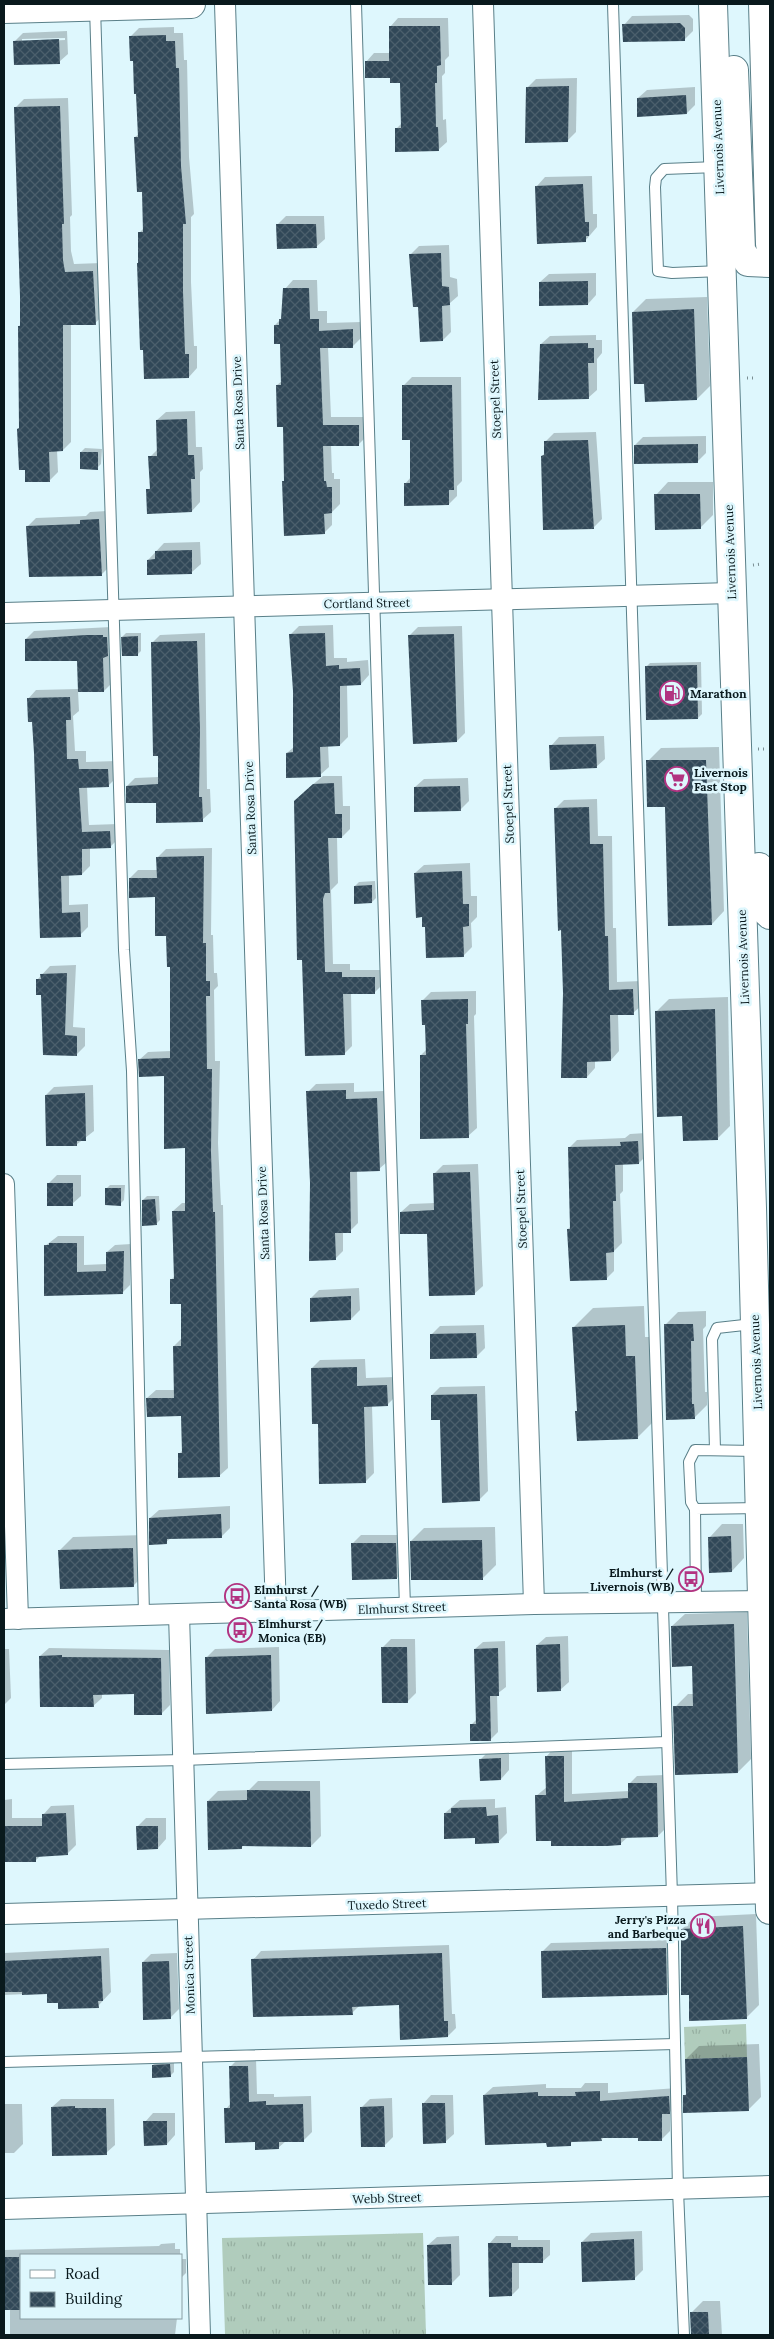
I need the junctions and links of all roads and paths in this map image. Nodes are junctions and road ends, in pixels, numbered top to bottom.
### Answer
1 (191, 4) edge
2 (225, 4) edge
3 (356, 4) edge
4 (483, 4) edge
5 (613, 4) edge
6 (763, 4) edge
7 (95, 5) edge
8 (713, 5) edge
9 (4, 9) edge
10 (768, 90) edge
11 (728, 166) junction
12 (770, 244) edge
13 (742, 266) edge
14 (731, 593) junction
15 (630, 596) junction
16 (502, 599) junction
17 (374, 602) junction
18 (244, 606) junction
19 (114, 609) junction
20 (4, 613) edge
21 (734, 690) junction
22 (768, 749) dead end
23 (758, 750) dead end
24 (770, 915) edge
25 (4, 1184) edge
26 (761, 1208) edge
27 (755, 1324) junction
28 (715, 1450) junction
29 (758, 1451) junction
30 (760, 1508) junction
31 (695, 1509) junction
32 (766, 1600) edge
33 (696, 1601) junction
34 (663, 1602) junction
35 (534, 1604) junction
36 (405, 1608) junction
37 (276, 1612) junction
38 (179, 1614) junction
39 (144, 1615) junction
40 (11, 1619) edge
41 (767, 1720) edge
42 (667, 1742) junction
43 (183, 1760) junction
44 (4, 1764) edge
45 (770, 1893) edge
46 (672, 1896) junction
47 (188, 1909) junction
48 (770, 1910) edge
49 (4, 1914) edge
50 (675, 2044) junction
51 (192, 2057) junction
52 (4, 2062) edge
53 (770, 2186) edge
54 (678, 2190) junction
55 (196, 2204) junction
56 (4, 2209) edge
57 (200, 2335) edge
58 (684, 2335) edge

1 - 7 main road
2 - 18 street, Santa Rosa Drive
3 - 17 lane
4 - 16 street, Stoepel Street
5 - 15 lane
6 - 10 main road
7 - 9 main road
7 - 19 lane
8 - 11 main road, Livernois Avenue
10 - 12 main road
11 - 13 main road, Livernois Avenue
11 - 13 lane
13 - 14 main road, Livernois Avenue
14 - 15 street, Cortland Street
14 - 21 main road, Livernois Avenue
15 - 16 street, Cortland Street
15 - 34 lane
16 - 17 street, Cortland Street
16 - 35 street, Stoepel Street
17 - 18 street, Cortland Street
17 - 36 lane
18 - 19 street, Cortland Street
18 - 37 street, Santa Rosa Drive
19 - 20 street, Cortland Street
19 - 39 lane
21 - 24 main road
21 - 26 main road, Livernois Avenue
22 - 23 path
25 - 40 street
26 - 27 main road, Livernois Avenue
27 - 28 lane
27 - 29 main road, Livernois Avenue
28 - 29 lane
28 - 31 lane
29 - 30 main road, Livernois Avenue
30 - 31 lane
30 - 32 main road, Livernois Avenue
31 - 33 lane
32 - 33 street, Elmhurst Street
32 - 41 main road, Livernois Avenue
33 - 34 street, Elmhurst Street
34 - 35 street, Elmhurst Street
34 - 42 lane
35 - 36 street, Elmhurst Street
36 - 37 street, Elmhurst Street
37 - 38 street, Elmhurst Street
38 - 39 street, Elmhurst Street
38 - 43 street, Monica Street
39 - 40 street, Elmhurst Street
41 - 45 main road, Livernois Avenue
42 - 43 lane
42 - 46 lane
43 - 44 lane
43 - 47 street, Monica Street
45 - 46 street, Tuxedo Street
45 - 48 main road, Livernois Avenue
46 - 47 street, Tuxedo Street
46 - 50 lane
47 - 49 street, Tuxedo Street
47 - 51 street, Monica Street
50 - 51 lane
50 - 54 lane
51 - 52 lane
51 - 55 street, Monica Street
53 - 54 street, Webb Street
54 - 55 street, Webb Street
54 - 58 lane
55 - 56 street, Webb Street
55 - 57 street, Monica Street

